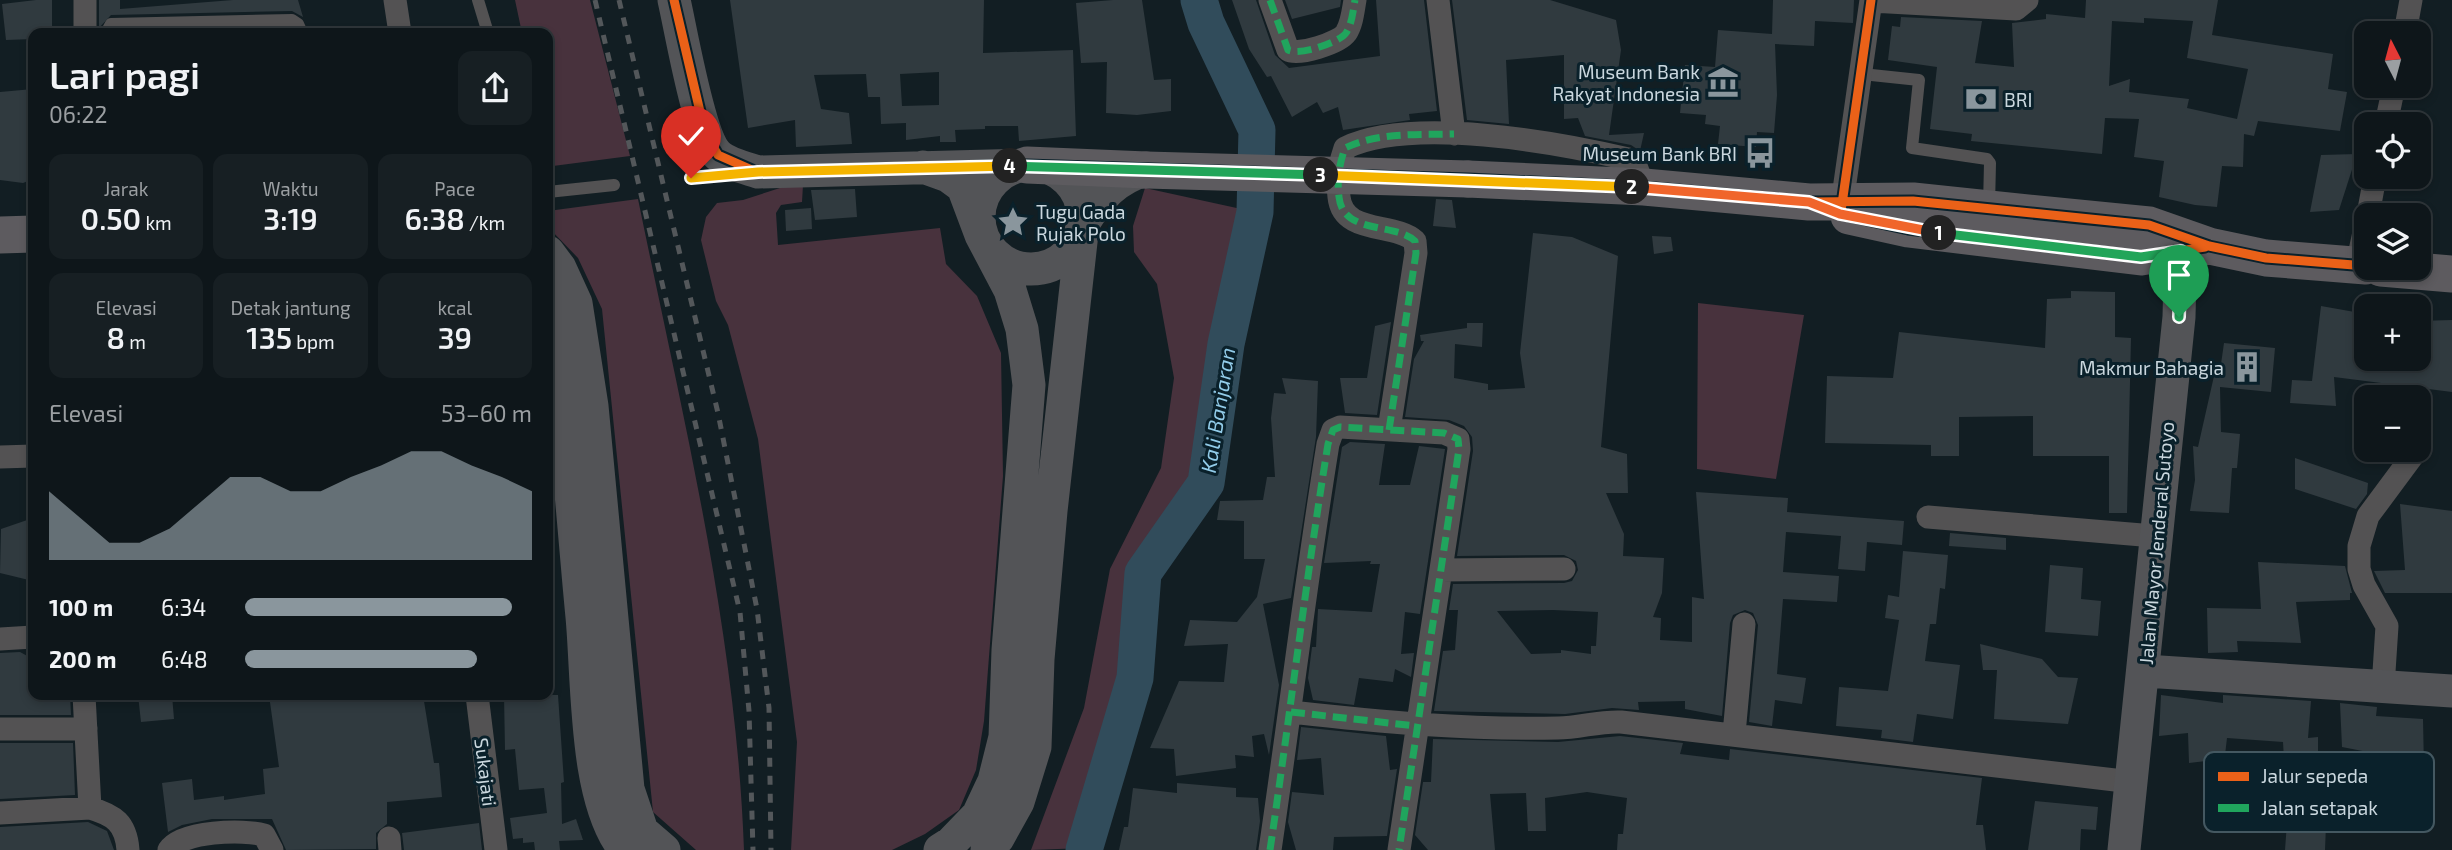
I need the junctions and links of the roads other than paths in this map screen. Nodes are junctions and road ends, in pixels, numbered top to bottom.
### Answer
1 (85, 0) edge
2 (395, 0) edge
3 (478, 0) edge
4 (674, 0) edge
5 (1270, 0) edge
6 (1355, 0) edge
7 (1438, 0) edge
8 (1871, 0) edge
9 (2027, 0) edge
10 (2412, 0) edge
11 (2408, 21) edge
12 (85, 28) edge
13 (109, 28) edge
14 (300, 28) edge
15 (399, 28) edge
16 (486, 28) edge
17 (1862, 74) junction
18 (1454, 134) junction
19 (1027, 165) junction
20 (923, 167) junction
21 (1146, 170) junction
22 (758, 172) junction
23 (691, 178) dead end
24 (614, 185) dead end
25 (1644, 187) junction
26 (553, 191) edge
27 (1831, 206) junction
28 (1989, 209) junction
29 (1083, 224) junction
30 (28, 234) edge
31 (0, 235) edge
32 (981, 236) junction
33 (2190, 244) junction
34 (553, 261) edge
35 (2354, 266) edge
36 (2431, 272) edge
37 (2452, 274) edge
38 (553, 340) edge
39 (1388, 430) junction
40 (28, 456) edge
41 (0, 457) edge
42 (2408, 462) edge
43 (1928, 517) dead end
44 (2154, 536) junction
45 (1564, 569) dead end
46 (1441, 570) junction
47 (1744, 624) dead end
48 (28, 637) edge
49 (0, 639) edge
50 (2145, 671) junction
51 (2383, 687) junction
52 (2452, 691) edge
53 (85, 700) edge
54 (478, 700) edge
55 (1291, 712) junction
56 (1416, 726) junction
57 (0, 729) edge
58 (86, 729) junction
59 (1734, 734) junction
60 (2132, 782) junction
61 (90, 808) junction
62 (0, 813) edge
63 (128, 850) edge
64 (169, 850) edge
65 (272, 850) edge
66 (496, 850) edge
67 (625, 850) edge
68 (664, 850) edge
69 (940, 850) edge
70 (987, 850) edge
71 (1270, 850) edge
72 (1399, 850) edge
73 (2124, 850) edge

1 - 12 street
2 - 15 street
3 - 16 lane
4 - 22 main road
5 - 6 street
7 - 18 street
8 - 9 street
8 - 17 street
10 - 11 street
13 - 14 lane
17 - 27 street
17 - 28 lane
18 - 25 street
18 - 39 street
19 - 20 main road
19 - 21 main road
19 - 29 main road
19 - 32 main road
20 - 22 main road
20 - 32 main road
21 - 25 main road, bridge
21 - 29 main road
22 - 23 lane
24 - 26 lane
25 - 27 main road
27 - 28 main road
27 - 33 main road
28 - 33 main road
29 - 32 main road
29 - 70 main road
30 - 31 main road
32 - 69 main road
33 - 35 main road
33 - 44 main road, Jalan Mayor Jenderal Sutoyo
34 - 68 main road
36 - 37 main road
38 - 67 main road
39 - 46 street
39 - 55 street
40 - 41 street
42 - 51 street
43 - 44 street
44 - 50 main road, Jalan Mayor Jenderal Sutoyo
45 - 46 street
46 - 56 street
47 - 59 street
48 - 49 street
50 - 51 main road
50 - 60 main road, Jalan Mayor Jenderal Sutoyo
51 - 52 main road
53 - 58 street
54 - 66 street, Sukajati
55 - 56 street
55 - 71 street
56 - 59 street
56 - 72 street
57 - 58 street
58 - 61 street
59 - 60 street
60 - 73 main road, Jalan Mayor Jenderal Sutoyo
61 - 62 street
61 - 63 street
64 - 65 street

